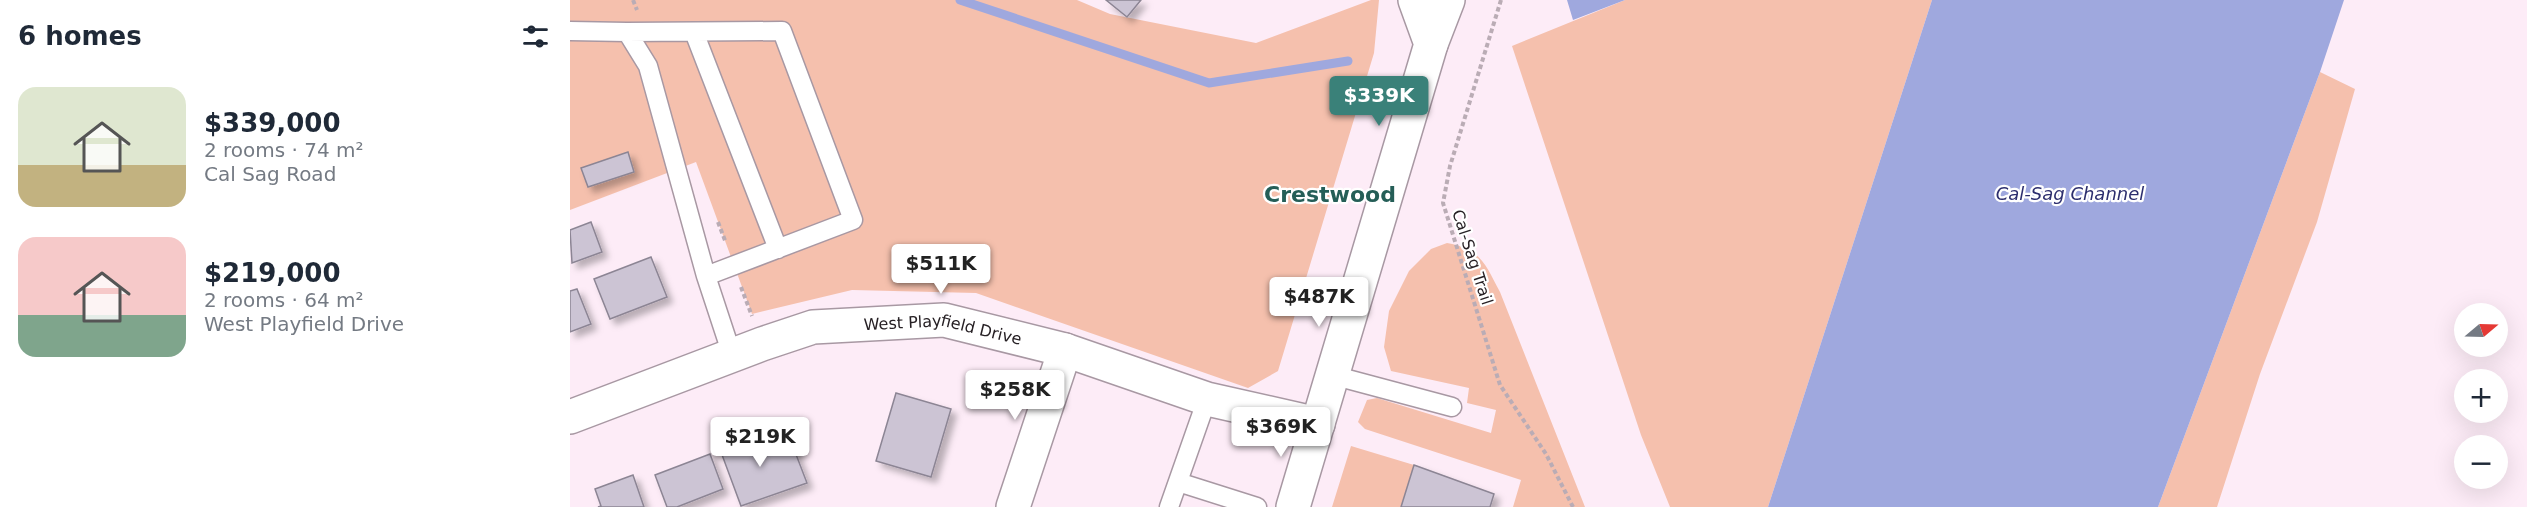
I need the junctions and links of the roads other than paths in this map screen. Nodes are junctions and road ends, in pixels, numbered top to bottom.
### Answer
1 (1415, 0) edge
2 (1448, 0) edge
3 (570, 31) edge
4 (627, 32) junction
5 (694, 32) junction
6 (1431, 44) junction
7 (778, 249) junction
8 (706, 276) junction
9 (1065, 350) junction
10 (732, 355) junction
11 (1332, 375) junction
12 (1207, 399) junction
13 (1452, 407) dead end
14 (570, 417) edge
15 (1318, 424) junction
16 (1178, 482) junction
17 (1013, 507) edge
18 (1170, 507) edge
19 (1257, 507) edge
20 (1293, 507) edge

1 - 6 street
2 - 6 street
3 - 4 lane
4 - 5 lane
4 - 8 lane
5 - 7 lane
5 - 7 lane
6 - 11 street
7 - 8 lane
8 - 10 lane
9 - 10 street, West Playfield Drive
9 - 12 street, West Playfield Drive
9 - 17 street
10 - 14 street, West Playfield Drive
11 - 13 lane
11 - 15 street
12 - 15 street, West Playfield Drive
12 - 16 lane
15 - 20 street
16 - 18 lane
16 - 19 lane

